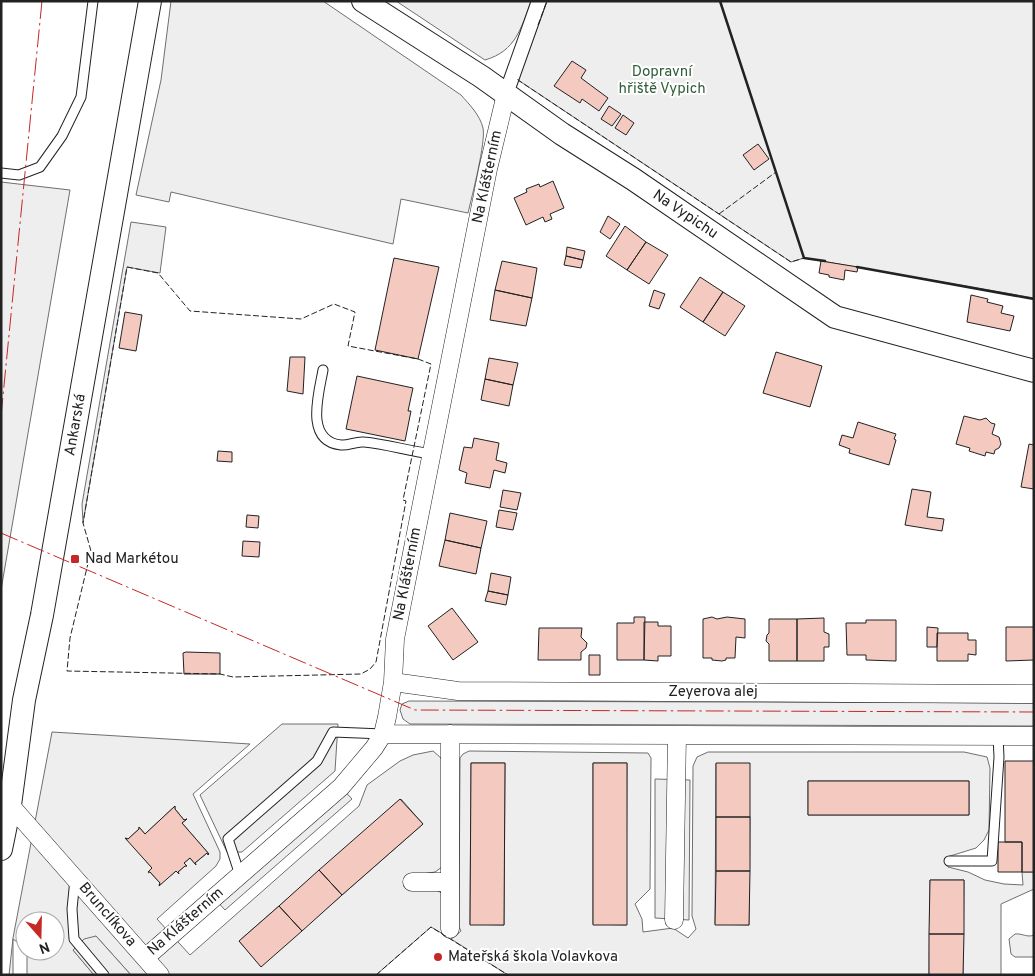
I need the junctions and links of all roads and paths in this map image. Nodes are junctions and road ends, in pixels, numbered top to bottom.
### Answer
1 (93, 1) edge
2 (150, 1) edge
3 (363, 1) edge
4 (539, 1) edge
5 (506, 94) junction
6 (1, 173) edge
7 (323, 370) dead end
8 (1034, 371) edge
9 (432, 454) junction
10 (393, 682) junction
11 (1034, 694) edge
12 (383, 734) junction
13 (450, 734) junction
14 (677, 735) junction
15 (998, 736) junction
16 (1034, 736) edge
17 (6, 804) edge
18 (1, 849) edge
19 (949, 861) dead end
20 (240, 875) junction
21 (75, 879) junction
22 (412, 882) dead end
23 (450, 882) junction
24 (674, 920) dead end
25 (450, 929) dead end
26 (145, 958) junction
27 (104, 975) edge
28 (160, 975) edge

1 - 6 lane
2 - 17 street, Ankarská
3 - 5 street, Na Vypichu
4 - 5 street
5 - 8 street, Na Vypichu
5 - 9 street, Na Klášterním
7 - 9 lane
9 - 10 street, Na Klášterním
10 - 11 street, Zeyerova alej
10 - 12 street, Na Klášterním
12 - 13 street
12 - 20 street, Na Klášterním
12 - 20 lane
13 - 14 street
13 - 23 street
14 - 15 street
14 - 24 street
15 - 16 street
15 - 19 lane
17 - 18 street, Ankarská
17 - 21 street, Brunclíkova
20 - 26 street, Na Klášterním
21 - 26 street, Brunclíkova
21 - 27 lane, Brunclíkova
22 - 23 street
23 - 25 street
26 - 28 street, Brunclíkova

